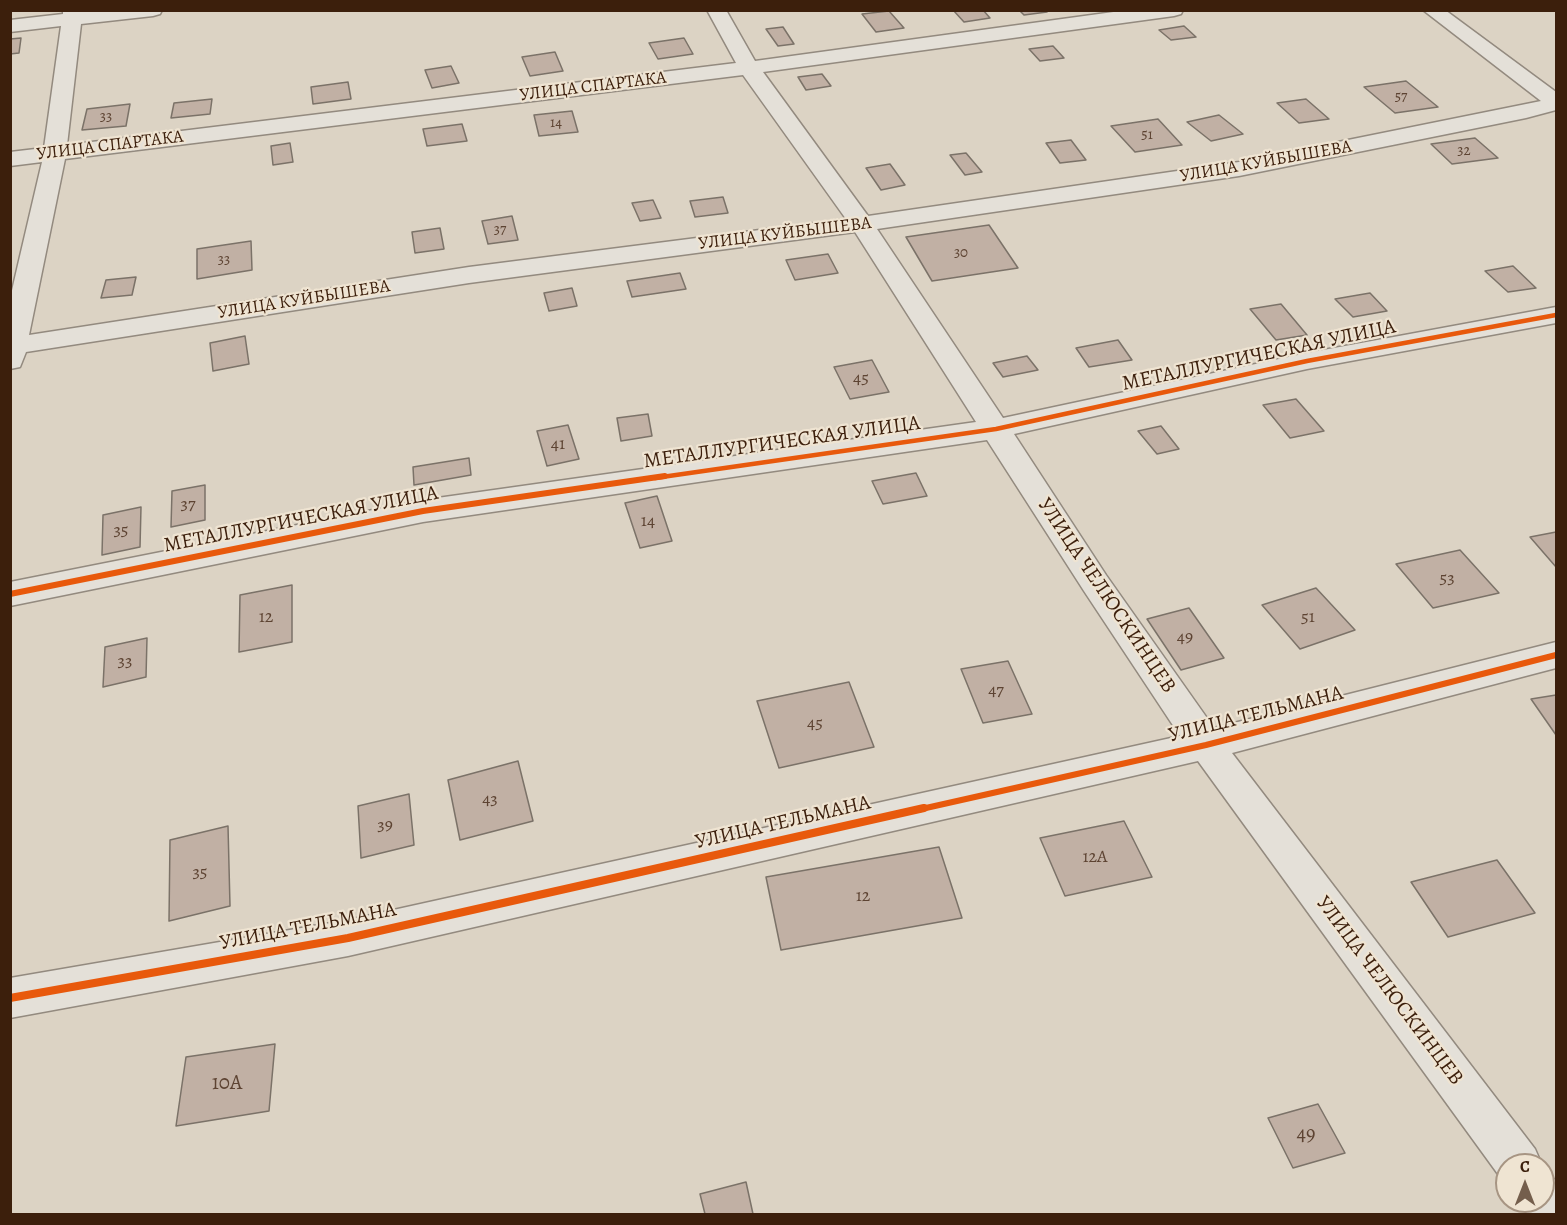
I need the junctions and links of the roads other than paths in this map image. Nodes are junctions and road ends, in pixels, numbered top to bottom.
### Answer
1 (153, 10) edge
2 (716, 10) edge
3 (1174, 10) edge
4 (1432, 10) edge
5 (73, 15) edge
6 (10, 26) edge
7 (749, 68) junction
8 (1557, 102) edge
9 (55, 153) junction
10 (10, 159) edge
11 (862, 224) junction
12 (1557, 315) edge
13 (12, 351) edge
14 (996, 429) junction
15 (10, 594) edge
16 (1557, 656) edge
17 (1206, 745) junction
18 (10, 998) edge
19 (1509, 1153) edge

1 - 5 street
2 - 7 street, УЛИЦА ЧЕЛЮСКИНЦЕВ
3 - 7 street, УЛИЦА СПАРТАКА
4 - 8 street
5 - 6 street
5 - 9 street
7 - 9 street, УЛИЦА СПАРТАКА
7 - 11 street, УЛИЦА ЧЕЛЮСКИНЦЕВ
8 - 11 street, УЛИЦА КУЙБЫШЕВА
9 - 10 street, УЛИЦА СПАРТАКА
9 - 13 street
11 - 13 street, УЛИЦА КУЙБЫШЕВА
11 - 14 street, УЛИЦА ЧЕЛЮСКИНЦЕВ
12 - 14 street, МЕТАЛЛУРГИЧЕСКАЯ УЛИЦА
14 - 15 street, МЕТАЛЛУРГИЧЕСКАЯ УЛИЦА
14 - 17 street, УЛИЦА ЧЕЛЮСКИНЦЕВ
16 - 17 street, УЛИЦА ТЕЛЬМАНА
17 - 18 street, УЛИЦА ТЕЛЬМАНА
17 - 19 street, УЛИЦА ЧЕЛЮСКИНЦЕВ

